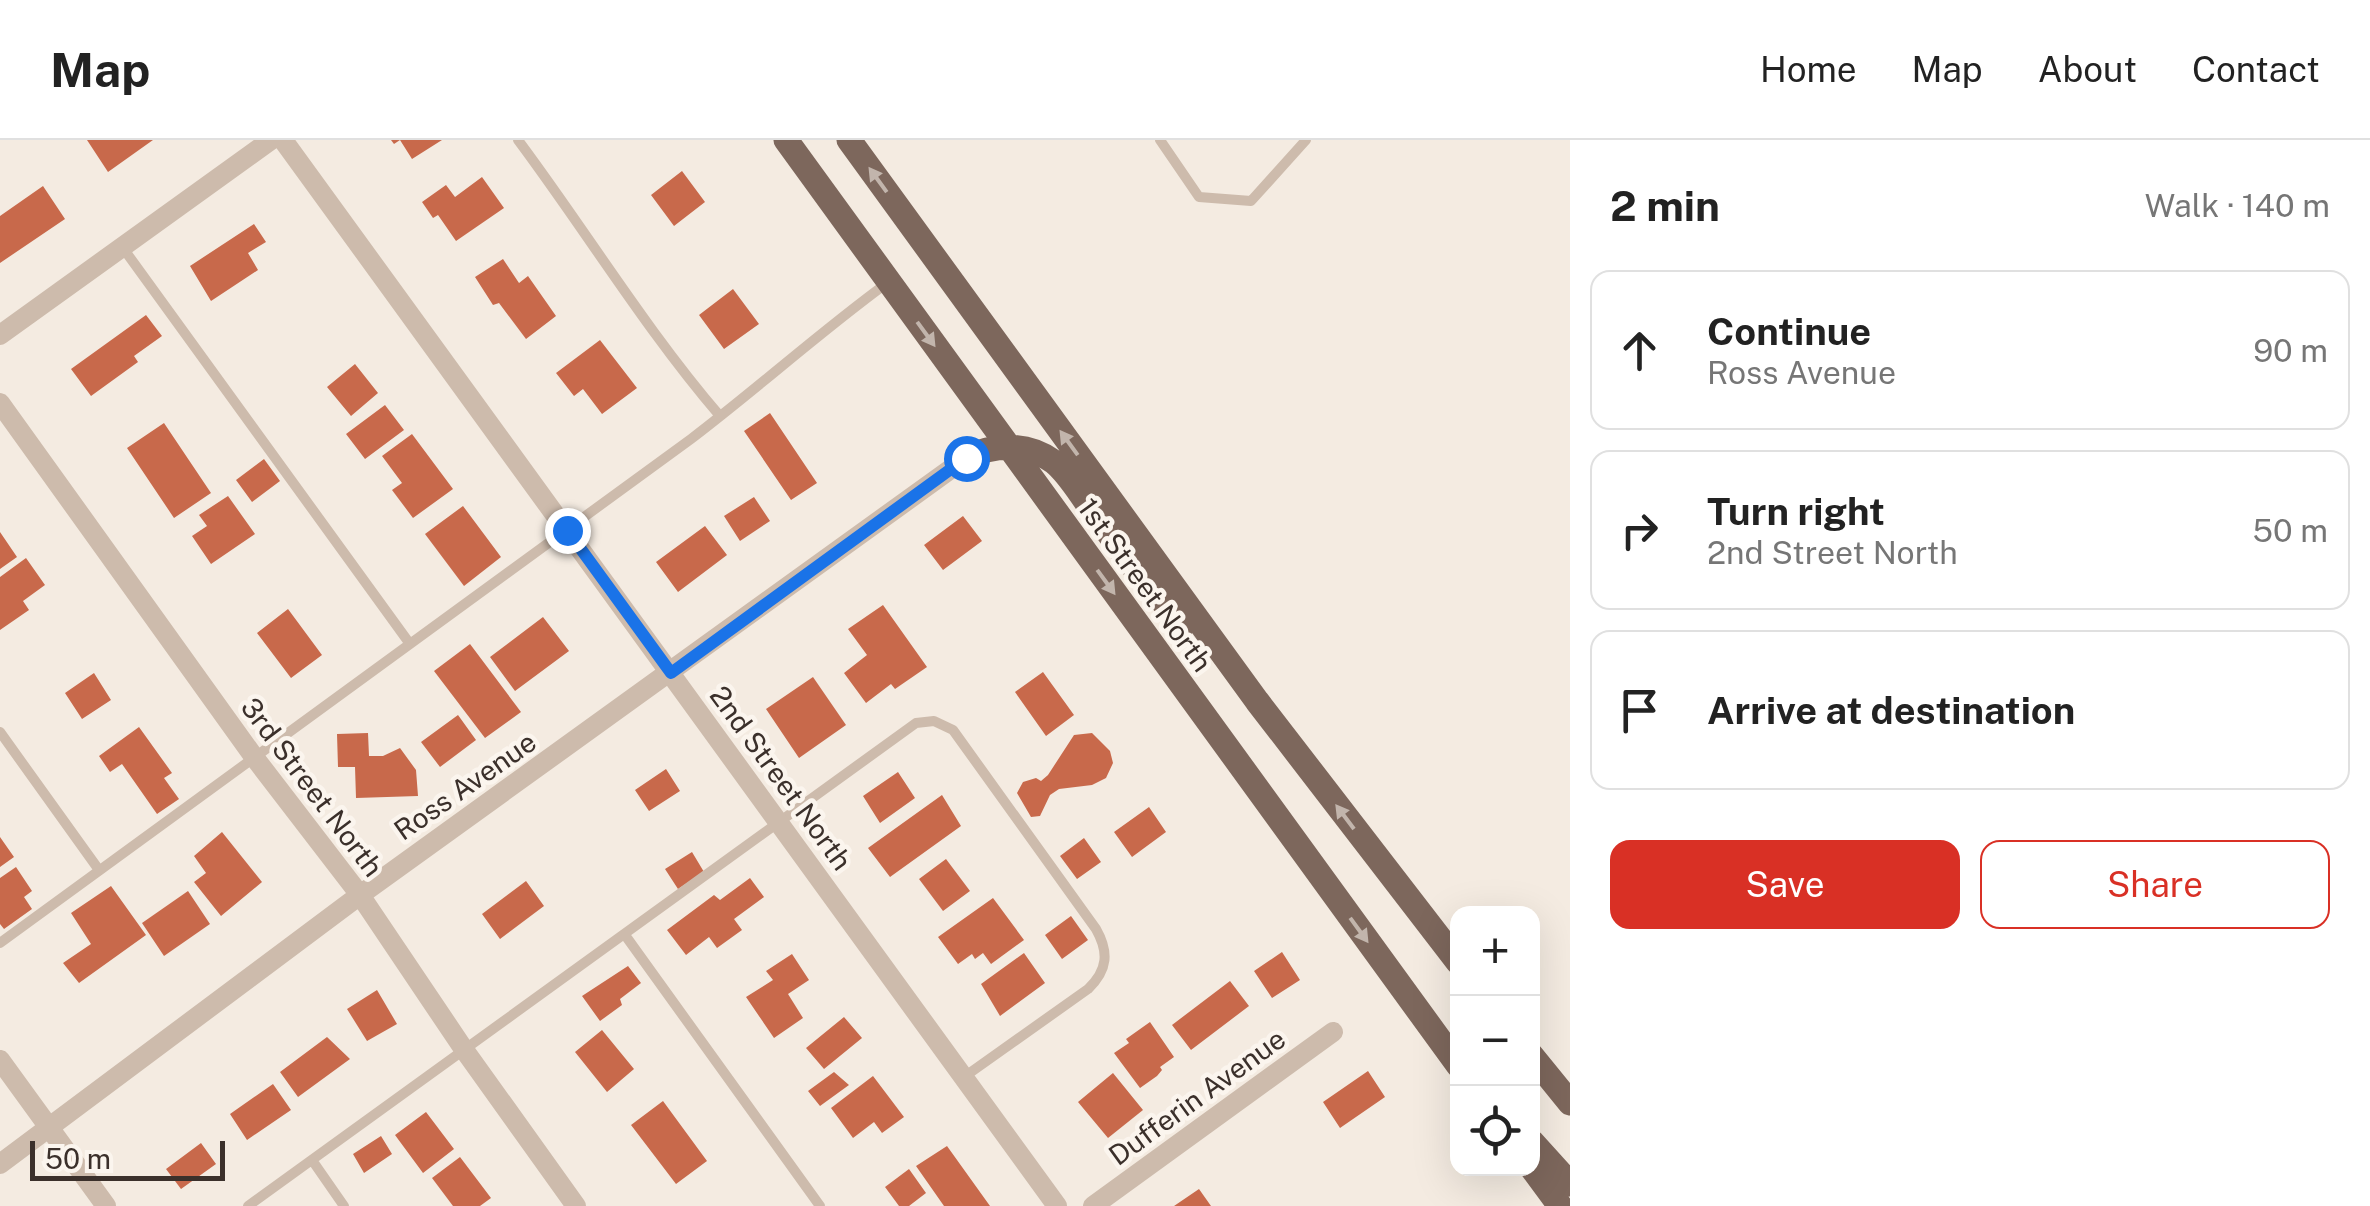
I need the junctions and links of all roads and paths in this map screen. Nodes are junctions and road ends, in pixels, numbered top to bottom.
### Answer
1 (271, 140) edge
2 (283, 140) edge
3 (518, 140) edge
4 (786, 140) edge
5 (849, 140) edge
6 (1160, 140) edge
7 (1306, 140) edge
8 (122, 247) junction
9 (888, 282) junction
10 (0, 335) edge
11 (964, 387) junction
12 (0, 403) edge
13 (720, 416) junction
14 (1008, 447) junction
15 (966, 458) junction
16 (567, 530) junction
17 (410, 644) junction
18 (1233, 668) junction
19 (671, 673) junction
20 (0, 732) edge
21 (254, 757) junction
22 (779, 824) junction
23 (100, 870) junction
24 (360, 895) junction
25 (626, 935) junction
26 (0, 943) edge
27 (1450, 950) edge
28 (1399, 984) junction
29 (1333, 1032) dead end
30 (1450, 1045) edge
31 (465, 1051) junction
32 (1540, 1053) edge
33 (1450, 1054) edge
34 (0, 1060) edge
35 (1540, 1066) edge
36 (964, 1077) junction
37 (1570, 1087) edge
38 (1570, 1104) edge
39 (50, 1128) junction
40 (1540, 1151) edge
41 (312, 1160) junction
42 (0, 1164) edge
43 (1521, 1176) edge
44 (1538, 1176) edge
45 (1570, 1184) edge
46 (106, 1206) edge
47 (248, 1206) edge
48 (344, 1206) edge
49 (576, 1206) edge
50 (820, 1206) edge
51 (1057, 1206) edge
52 (1093, 1206) edge
53 (1538, 1206) edge
54 (1560, 1206) edge

1 - 8 street
2 - 16 street, 2nd Street North
3 - 13 lane
4 - 9 main road, 1st Street North
18 -> 5 main road, 1st Street North
6 - 7 lane
8 - 10 street
8 - 17 lane
9 -> 11 main road, 1st Street North
9 - 13 lane
11 - 14 main road, 1st Street North
11 - 15 main road
12 - 21 street, 3rd Street North
13 - 16 lane
14 - 15 main road
14 - 18 main road
14 -> 28 main road, 1st Street North
15 - 19 street, Ross Avenue
16 - 17 lane
16 - 19 street, 2nd Street North
17 - 21 lane
27 -> 18 main road, 1st Street North
19 - 22 street, 2nd Street North
19 - 24 street, Ross Avenue
20 - 23 lane
21 - 23 lane
21 - 24 street, 3rd Street North
22 - 25 lane
22 - 36 street, 2nd Street North
22 - 36 lane
23 - 26 lane
24 - 31 street, 3rd Street North
24 - 39 street, Ross Avenue
25 - 31 lane
25 - 50 lane
28 - 30 main road
28 - 33 main road, 1st Street North
29 - 52 street, Dufferin Avenue
31 - 41 lane
31 - 49 street, 3rd Street North
32 - 37 main road
34 - 39 street
35 - 38 main road
36 - 51 street, 2nd Street North
39 - 42 street, Ross Avenue
39 - 46 street
40 - 45 main road
41 - 47 lane
41 - 48 lane
43 - 53 main road
44 - 54 main road

